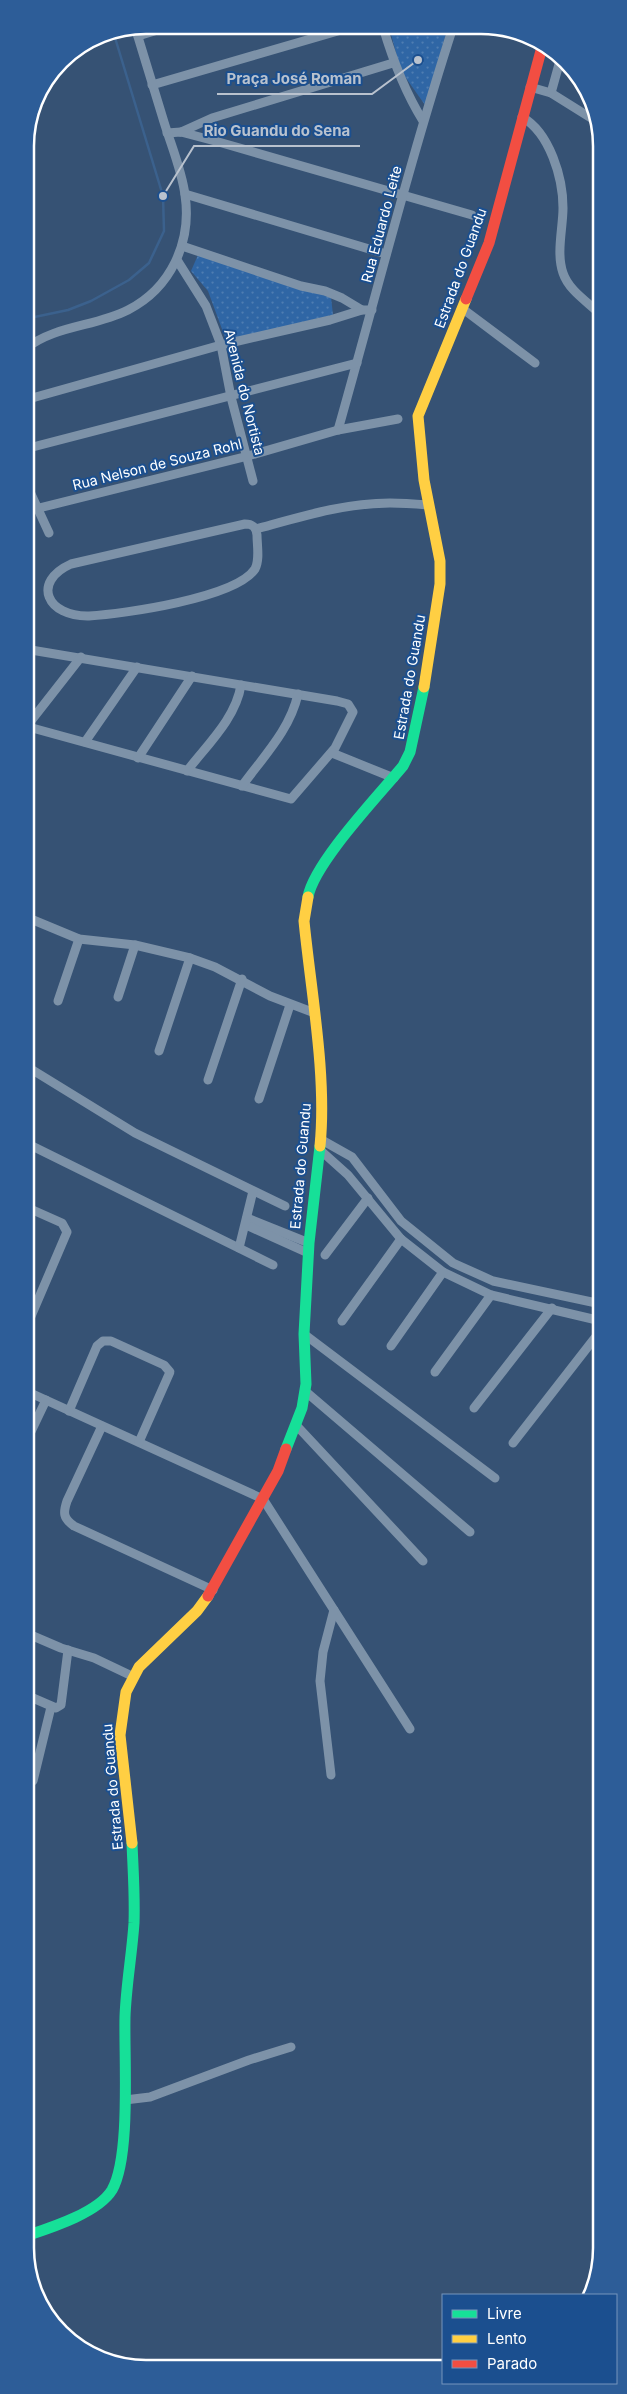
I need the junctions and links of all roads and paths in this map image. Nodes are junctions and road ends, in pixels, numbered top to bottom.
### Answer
1 (327, 34) edge
2 (385, 34) edge
3 (451, 34) edge
4 (137, 35) edge
5 (541, 51) edge
6 (393, 63) junction
7 (559, 66) edge
8 (152, 85) junction
9 (530, 87) junction
10 (551, 92) junction
11 (589, 116) edge
12 (522, 117) junction
13 (423, 120) junction
14 (181, 132) junction
15 (167, 133) junction
16 (185, 194) junction
17 (404, 196) junction
18 (472, 215) dead end
19 (182, 246) junction
20 (386, 254) junction
21 (177, 260) junction
22 (593, 308) edge
23 (367, 310) junction
24 (463, 310) junction
25 (34, 343) edge
26 (222, 345) junction
27 (357, 363) junction
28 (535, 363) dead end
29 (34, 397) edge
30 (232, 397) junction
31 (398, 419) dead end
32 (338, 430) junction
33 (34, 447) edge
34 (248, 456) junction
35 (254, 481) dead end
36 (34, 498) edge
37 (428, 505) junction
38 (39, 508) junction
39 (256, 529) junction
40 (49, 533) dead end
41 (34, 650) edge
42 (81, 657) junction
43 (137, 666) junction
44 (192, 676) junction
45 (241, 685) junction
46 (298, 694) junction
47 (34, 716) edge
48 (34, 728) edge
49 (85, 742) junction
50 (332, 753) junction
51 (138, 758) junction
52 (187, 771) junction
53 (394, 778) junction
54 (242, 786) junction
55 (34, 920) edge
56 (79, 939) junction
57 (135, 945) junction
58 (190, 958) junction
59 (242, 980) junction
60 (118, 997) dead end
61 (58, 1001) dead end
62 (290, 1005) junction
63 (312, 1012) junction
64 (159, 1051) dead end
65 (34, 1071) edge
66 (208, 1080) dead end
67 (259, 1099) dead end
68 (320, 1144) junction
69 (34, 1146) edge
70 (253, 1191) junction
71 (368, 1198) junction
72 (285, 1206) dead end
73 (34, 1211) edge
74 (246, 1222) junction
75 (401, 1239) junction
76 (239, 1248) junction
77 (309, 1248) junction
78 (326, 1255) dead end
79 (273, 1265) dead end
80 (443, 1272) junction
81 (492, 1295) junction
82 (593, 1302) edge
83 (552, 1308) junction
84 (34, 1310) edge
85 (593, 1319) edge
86 (342, 1321) dead end
87 (304, 1334) junction
88 (593, 1340) edge
89 (391, 1346) dead end
90 (435, 1372) dead end
91 (305, 1392) junction
92 (34, 1395) edge
93 (46, 1400) junction
94 (474, 1408) dead end
95 (69, 1410) junction
96 (34, 1425) edge
97 (102, 1426) junction
98 (297, 1426) junction
99 (139, 1442) junction
100 (513, 1443) dead end
101 (495, 1478) dead end
102 (263, 1499) junction
103 (470, 1532) dead end
104 (423, 1561) dead end
105 (212, 1590) junction
106 (334, 1610) junction
107 (34, 1636) edge
108 (68, 1650) junction
109 (134, 1677) junction
110 (34, 1699) edge
111 (51, 1706) junction
112 (410, 1729) dead end
113 (34, 1773) edge
114 (331, 1775) dead end
115 (291, 2047) dead end
116 (125, 2100) junction
117 (34, 2233) edge

1 - 8 street
2 - 6 street
3 - 13 street, Rua Eduardo Leite
4 - 8 street
5 - 9 street, Estrada do Guandu
6 - 13 street
6 - 14 street
7 - 10 street
8 - 15 street
9 - 10 street
9 - 12 street, Estrada do Guandu
10 - 11 street
12 - 22 street
12 - 24 street, Estrada do Guandu
13 - 17 street, Rua Eduardo Leite
14 - 15 street
14 - 17 street
15 - 16 street
16 - 19 street
16 - 20 street
17 - 18 street
17 - 20 street, Rua Eduardo Leite
19 - 21 street
19 - 23 street
20 - 23 street, Rua Eduardo Leite
21 - 25 street
21 - 26 street, Avenida do Nortista
23 - 26 street
23 - 27 street, Rua Eduardo Leite
24 - 28 street
24 - 37 street, Estrada do Guandu
26 - 29 street
26 - 30 street, Avenida do Nortista
27 - 30 street
27 - 32 street, Rua Eduardo Leite
30 - 33 street
30 - 34 street, Avenida do Nortista
31 - 32 street, Rua Nelson de Souza Rohl
32 - 34 street, Rua Nelson de Souza Rohl
34 - 35 street, Avenida do Nortista
34 - 38 street, Rua Nelson de Souza Rohl
36 - 38 street
37 - 39 street
37 - 53 street, Estrada do Guandu
38 - 40 street
39 - 39 street
41 - 42 street
42 - 43 street
42 - 47 street
43 - 44 street
43 - 49 street
44 - 45 street
44 - 51 street
45 - 46 street
45 - 52 street
46 - 50 street
46 - 54 street
48 - 49 street
49 - 51 street
50 - 53 street
50 - 54 street
51 - 52 street
52 - 54 street
53 - 63 street, Estrada do Guandu
55 - 56 street
56 - 57 street
56 - 61 street
57 - 58 street
57 - 60 street
58 - 59 street
58 - 64 street
59 - 62 street
59 - 66 street
62 - 63 street
62 - 67 street
63 - 68 street, Estrada do Guandu
65 - 70 street
68 - 71 street
68 - 77 street, Estrada do Guandu
68 - 82 street
69 - 76 street
70 - 72 street
70 - 74 street
71 - 75 street
71 - 78 street
73 - 84 street
74 - 76 street
74 - 77 street
75 - 80 street
75 - 86 street
76 - 79 street
77 - 87 street, Estrada do Guandu
80 - 81 street
80 - 89 street
81 - 83 street
81 - 90 street
83 - 85 street
83 - 94 street
87 - 91 street, Estrada do Guandu
87 - 101 street
88 - 100 street
91 - 98 street, Estrada do Guandu
91 - 103 street
92 - 93 street
93 - 95 street
93 - 96 street
95 - 97 street
95 - 99 street
97 - 99 street
97 - 105 street
98 - 102 street, Estrada do Guandu
98 - 104 street
99 - 102 street
102 - 105 street, Estrada do Guandu
102 - 106 street
105 - 109 street, Estrada do Guandu
106 - 112 street
106 - 114 street
107 - 108 street
108 - 109 street
108 - 111 street
109 - 116 street, Estrada do Guandu
110 - 111 street
111 - 113 street
115 - 116 street
116 - 117 street, Estrada do Guandu

